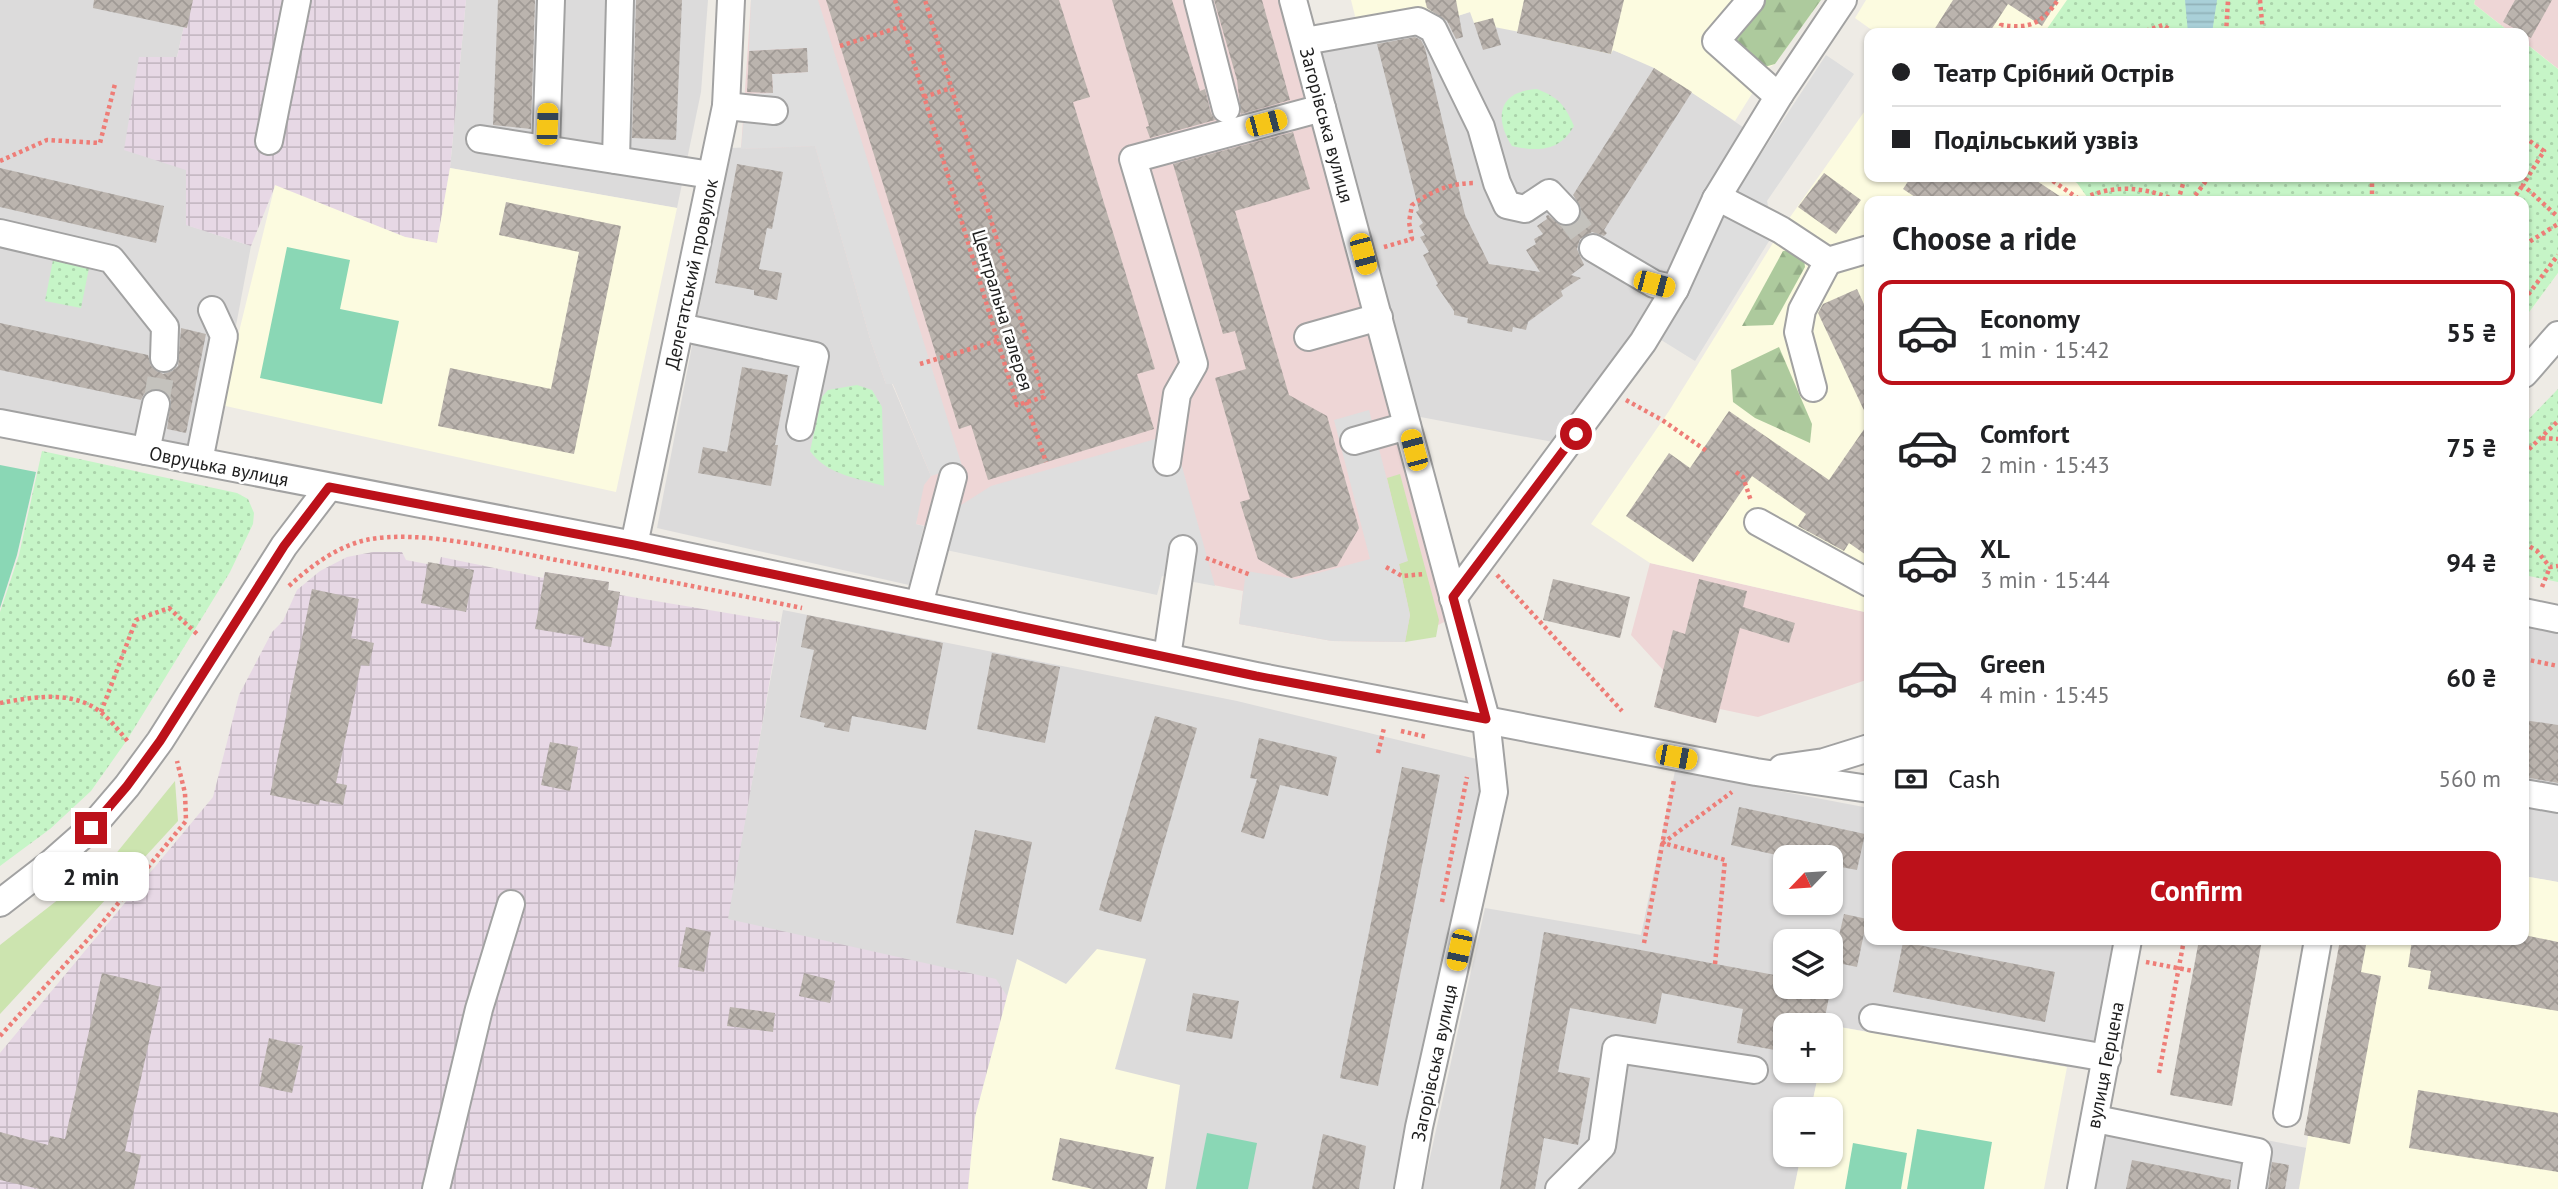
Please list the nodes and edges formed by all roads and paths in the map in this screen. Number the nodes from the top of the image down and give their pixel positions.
1 (297, 0) edge
2 (551, 0) edge
3 (620, 0) edge
4 (731, 0) edge
5 (895, 0) edge
6 (925, 0) edge
7 (1198, 0) edge
8 (1293, 0) edge
9 (1751, 0) edge
10 (1843, 0) edge
11 (2058, 0) edge
12 (2228, 0) edge
13 (2260, 0) edge
14 (903, 26) junction
15 (2001, 28) edge
16 (2227, 28) edge
17 (2263, 28) edge
18 (1305, 41) junction
19 (841, 46) dead end
20 (115, 84) dead end
21 (951, 89) junction
22 (1780, 94) junction
23 (924, 97) junction
24 (726, 106) junction
25 (1322, 108) junction
26 (774, 111) dead end
27 (1229, 120) junction
28 (480, 139) dead end
29 (2529, 140) edge
30 (269, 141) dead end
31 (546, 149) junction
32 (616, 160) junction
33 (0, 161) edge
34 (711, 175) junction
35 (2529, 175) edge
36 (2055, 182) edge
37 (2525, 182) edge
38 (1497, 183) junction
39 (2523, 185) junction
40 (2076, 196) edge
41 (2089, 196) edge
42 (2163, 196) edge
43 (2515, 196) edge
44 (1716, 199) junction
45 (1566, 211) tunnel mouth
46 (2558, 217) edge
47 (2558, 224) edge
48 (0, 233) edge
49 (2529, 242) edge
50 (1593, 248) tunnel mouth
51 (1373, 250) dead end
52 (1864, 250) edge
53 (2558, 254) edge
54 (1828, 261) junction
55 (1675, 289) junction
56 (2529, 293) edge
57 (212, 310) dead end
58 (1379, 317) junction
59 (680, 327) junction
60 (2558, 335) edge
61 (1308, 337) dead end
62 (997, 341) junction
63 (164, 358) tunnel mouth
64 (920, 364) dead end
65 (2529, 368) edge
66 (1813, 388) dead end
67 (1608, 390) junction
68 (1026, 402) junction
69 (156, 404) tunnel mouth
70 (2558, 421) edge
71 (0, 423) edge
72 (1408, 426) junction
73 (800, 428) dead end
74 (2541, 438) junction
75 (2558, 439) edge
76 (1354, 441) dead end
77 (2529, 449) edge
78 (146, 451) junction
79 (1708, 452) dead end
80 (199, 461) junction
81 (1046, 462) dead end
82 (1167, 462) dead end
83 (1736, 472) dead end
84 (953, 477) dead end
85 (329, 487) junction
86 (1758, 522) joint
87 (634, 545) junction
88 (2529, 546) edge
89 (1183, 549) joint
90 (2558, 566) edge
91 (1386, 567) dead end
92 (2550, 567) junction
93 (1432, 573) dead end
94 (1251, 575) dead end
95 (1497, 575) dead end
96 (1864, 580) edge
97 (2542, 587) dead end
98 (288, 588) dead end
99 (1453, 597) junction
100 (919, 605) junction
101 (809, 610) dead end
102 (2529, 613) edge
103 (2558, 619) edge
104 (197, 634) dead end
105 (1167, 657) junction
106 (2529, 660) edge
107 (2558, 666) edge
108 (0, 703) edge
109 (1622, 711) dead end
110 (101, 712) junction
111 (1486, 719) junction
112 (1427, 737) dead end
113 (130, 744) dead end
114 (183, 750) dead end
115 (1864, 750) edge
116 (1378, 753) dead end
117 (1756, 772) junction
118 (1674, 780) dead end
119 (1864, 788) edge
120 (1732, 791) dead end
121 (2529, 794) edge
122 (2558, 799) edge
123 (1662, 843) junction
124 (0, 903) edge
125 (511, 904) dead end
126 (1643, 943) dead end
127 (2183, 945) edge
128 (2317, 945) edge
129 (2136, 950) edge
130 (1715, 964) dead end
131 (2178, 968) junction
132 (2193, 971) dead end
133 (1873, 1018) dead end
134 (0, 1036) edge
135 (2106, 1058) junction
136 (1754, 1070) dead end
137 (2159, 1073) dead end
138 (2287, 1113) dead end
139 (2096, 1119) junction
140 (436, 1189) edge
141 (1408, 1189) edge
142 (1559, 1189) edge
143 (2081, 1189) edge
144 (2252, 1189) edge

1 - 30 street
2 - 31 street
3 - 32 street
4 - 24 street, Делегатський провулок
5 - 14 path, Центральна галерея
6 - 21 path, Центральна галерея
7 - 27 street
8 - 18 street, Загорівська вулиця
9 - 22 street
10 - 22 street
11 - 15 path
12 - 16 path
13 - 17 path
14 - 19 path
14 - 23 path, Центральна галерея
18 - 25 street, Загорівська вулиця
18 - 38 street
20 - 33 path
21 - 23 path
21 - 68 path, Центральна галерея
22 - 44 street
23 - 62 path, Центральна галерея
24 - 26 street
24 - 34 street, Делегатський провулок
25 - 27 street
25 - 58 street, Загорівська вулиця
27 - 82 street
28 - 31 street
29 - 35 path
31 - 32 street
32 - 34 street
34 - 59 street, Делегатський провулок
36 - 40 path
37 - 39 path
38 - 45 street
38 - 51 path
39 - 43 path
39 - 46 path
41 - 42 path
44 - 54 street
44 - 55 street
47 - 49 path
48 - 63 street
50 - 55 street
52 - 54 street
53 - 56 path
54 - 66 street
55 - 67 street
57 - 80 street
58 - 61 street
58 - 72 street, Загорівська вулиця
59 - 73 street
59 - 87 street, Делегатський провулок
60 - 65 street
62 - 64 path
62 - 68 path, Центральна галерея
67 - 79 path
67 - 99 street
68 - 81 path
69 - 78 street
70 - 74 path
71 - 78 street, Овруцька вулиця
72 - 76 street
72 - 99 street, Загорівська вулиця
74 - 75 path
74 - 77 path
78 - 80 street, Овруцька вулиця
80 - 85 street, Овруцька вулиця
83 - 86 path
84 - 100 street
85 - 87 street, Овруцька вулиця
85 - 124 street
86 - 96 street
87 - 100 street, Овруцька вулиця
88 - 92 path
89 - 94 path
89 - 105 street
90 - 92 path
91 - 93 path
92 - 97 path
95 - 109 path
98 - 101 path
99 - 111 street, Загорівська вулиця
100 - 105 street, Овруцька вулиця
102 - 103 street
104 - 110 path
105 - 111 street, Овруцька вулиця
106 - 107 path
108 - 110 path
110 - 113 path
111 - 117 street, Овруцька вулиця
111 - 141 street, Загорівська вулиця
112 - 116 path
114 - 134 path
115 - 117 street, Овруцька вулиця
117 - 119 street, Овруцька вулиця
118 - 123 path
120 - 123 path
121 - 122 street
123 - 126 path
123 - 130 path
125 - 140 street
127 - 131 path
128 - 138 street
129 - 131 path
129 - 135 street, вулиця Герцена
131 - 132 path
131 - 137 path
133 - 135 street
135 - 139 street, вулиця Герцена
136 - 142 street
139 - 143 street, вулиця Герцена
139 - 144 street

